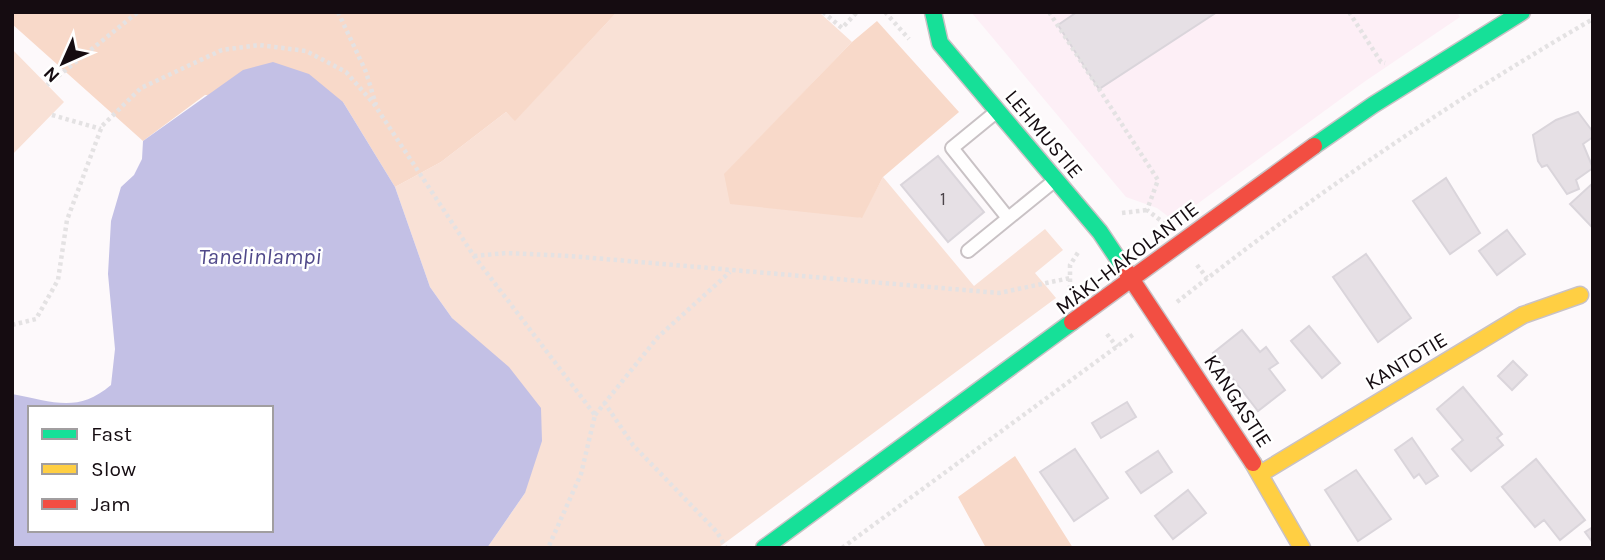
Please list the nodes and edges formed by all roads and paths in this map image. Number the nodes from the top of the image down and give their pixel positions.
1 (138, 12) edge
2 (338, 12) edge
3 (823, 12) edge
4 (857, 12) edge
5 (933, 12) edge
6 (1049, 12) edge
7 (1522, 12) edge
8 (1593, 19) edge
9 (47, 85) dead end
10 (378, 110) junction
11 (997, 112) junction
12 (52, 115) dead end
13 (101, 128) junction
14 (1054, 181) junction
15 (1008, 218) junction
16 (1181, 244) junction
17 (968, 251) dead end
18 (474, 256) junction
19 (731, 272) junction
20 (1070, 278) dead end
21 (1207, 278) junction
22 (1133, 279) junction
23 (1580, 295) dead end
24 (1158, 317) junction
25 (12, 325) edge
26 (604, 402) junction
27 (595, 415) junction
28 (1260, 474) junction
29 (548, 548) edge
30 (726, 548) edge
31 (764, 548) edge
32 (842, 548) edge
33 (1302, 548) edge

1 - 9 path
2 - 10 path
3 - 4 path
5 - 11 street, LEHMUSTIE
6 - 16 path
7 - 16 street, MÄKI-HAKOLANTIE
8 - 21 path
10 - 13 path
10 - 18 path
11 - 14 street, LEHMUSTIE
11 - 15 lane
12 - 13 path
13 - 25 path
14 - 15 lane
14 - 22 street, LEHMUSTIE
15 - 17 lane
16 - 21 path
16 - 22 street, MÄKI-HAKOLANTIE
18 - 19 path
18 - 27 path
19 - 20 path
19 - 26 path
21 - 24 path
22 - 24 street, KANGASTIE
22 - 31 street, MÄKI-HAKOLANTIE
23 - 28 street, KANTOTIE
24 - 28 street, KANGASTIE
24 - 32 path
26 - 27 path
26 - 30 path
27 - 29 path
28 - 33 street, KANGASTIE

